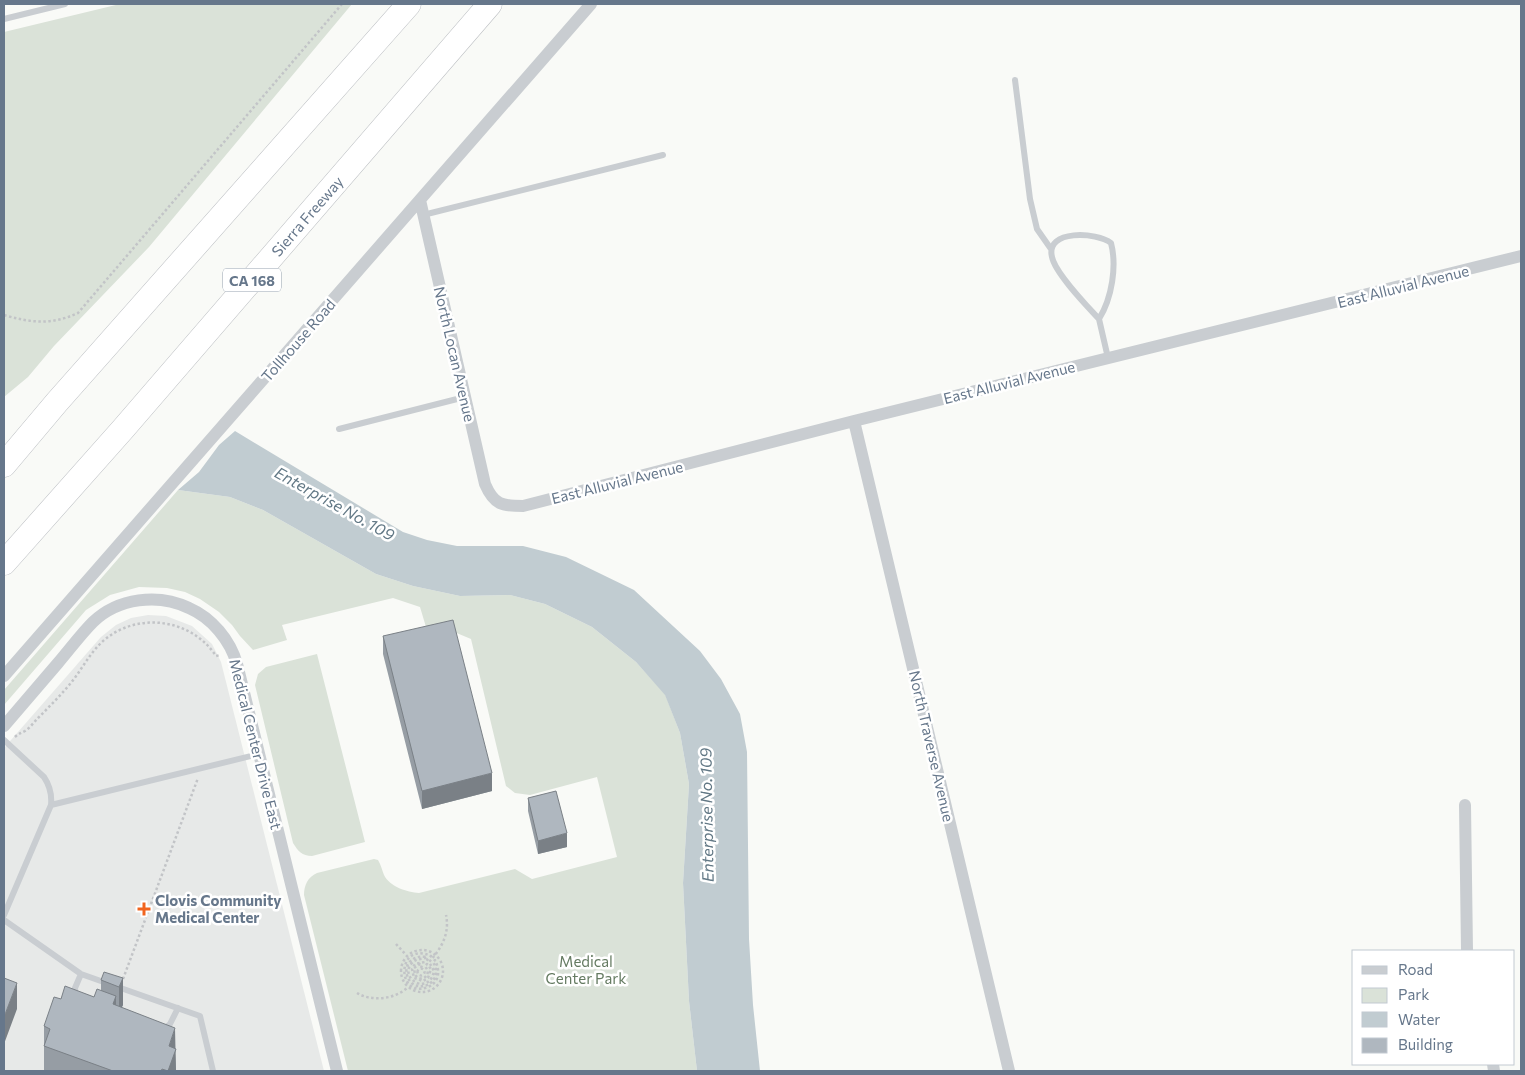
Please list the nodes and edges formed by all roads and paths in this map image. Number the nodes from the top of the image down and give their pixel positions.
1 (65, 4) edge
2 (342, 4) edge
3 (408, 4) edge
4 (490, 4) edge
5 (591, 4) edge
6 (4, 19) edge
7 (1015, 80) dead end
8 (663, 155) dead end
9 (420, 200) junction
10 (423, 215) junction
11 (1051, 249) junction
12 (1521, 256) edge
13 (4, 315) edge
14 (1099, 319) junction
15 (1108, 358) junction
16 (465, 397) junction
17 (57, 402) junction
18 (854, 421) junction
19 (339, 429) dead end
20 (4, 447) edge
21 (4, 465) edge
22 (498, 503) joint
23 (6, 561) edge
24 (220, 655) dead end
25 (4, 676) edge
26 (4, 726) edge
27 (6, 742) edge
28 (259, 754) junction
29 (202, 768) junction
30 (51, 805) junction
31 (1465, 805) dead end
32 (4, 915) edge
33 (446, 915) dead end
34 (4, 920) edge
35 (396, 944) dead end
36 (1468, 950) edge
37 (436, 955) junction
38 (407, 956) junction
39 (421, 968) dead end
40 (81, 974) junction
41 (120, 988) junction
42 (407, 988) junction
43 (357, 993) dead end
44 (81, 1004) edge
45 (178, 1008) junction
46 (156, 1031) edge
47 (214, 1071) edge
48 (338, 1071) edge
49 (1009, 1071) edge

1 - 6 lane
2 - 13 path
3 - 17 highway
4 - 23 highway, Sierra Freeway / CA 168
5 - 9 street, Tollhouse Road
7 - 11 lane
8 - 10 lane
9 - 10 street, North Locan Avenue
9 - 25 street, Tollhouse Road
10 - 16 street, North Locan Avenue
11 - 14 lane
11 - 14 lane
12 - 15 street, East Alluvial Avenue
14 - 15 lane
15 - 18 street, East Alluvial Avenue
16 - 19 lane
16 - 22 street, North Locan Avenue
17 - 20 highway
17 - 21 highway
18 - 22 street, East Alluvial Avenue
18 - 49 street, North Traverse Avenue
24 - 27 path
26 - 28 street, Medical Center Drive East
27 - 30 lane
28 - 29 lane
28 - 48 street, Medical Center Drive East
29 - 30 lane
29 - 41 path
30 - 32 lane
31 - 36 street
33 - 37 path
34 - 40 lane
35 - 38 path
37 - 38 path
37 - 39 path
37 - 42 path
38 - 42 path
40 - 41 lane
40 - 44 lane
41 - 45 lane
42 - 43 path
45 - 46 lane
45 - 47 lane

